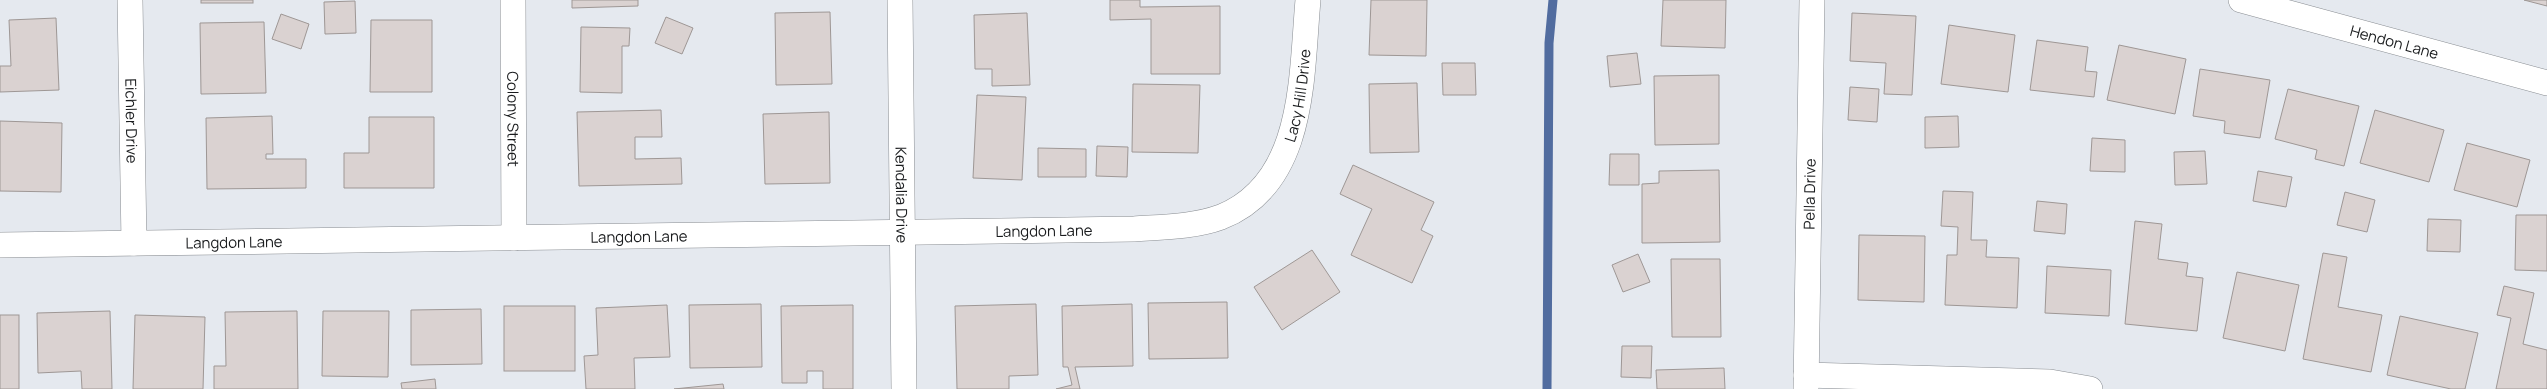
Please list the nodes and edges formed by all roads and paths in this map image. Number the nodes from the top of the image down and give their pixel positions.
1 (130, 0) edge
2 (513, 0) edge
3 (900, 0) edge
4 (1308, 0) edge
5 (1812, 0) edge
6 (2241, 0) edge
7 (2547, 83) edge
8 (1267, 185) joint
9 (902, 232) junction
10 (514, 238) junction
11 (134, 244) junction
12 (0, 246) edge
13 (1806, 382) edge
14 (904, 389) edge
15 (2090, 389) edge

1 - 11 street, Eichler Drive
2 - 10 street, Colony Street
3 - 9 street, Kendalia Drive
4 - 8 street, Lacy Hill Drive
5 - 13 street, Pella Drive
6 - 7 street, Hendon Lane
8 - 9 street, Langdon Lane
9 - 10 street, Langdon Lane
9 - 14 street, Kendalia Drive
10 - 11 street, Langdon Lane
11 - 12 street, Langdon Lane
13 - 15 street

